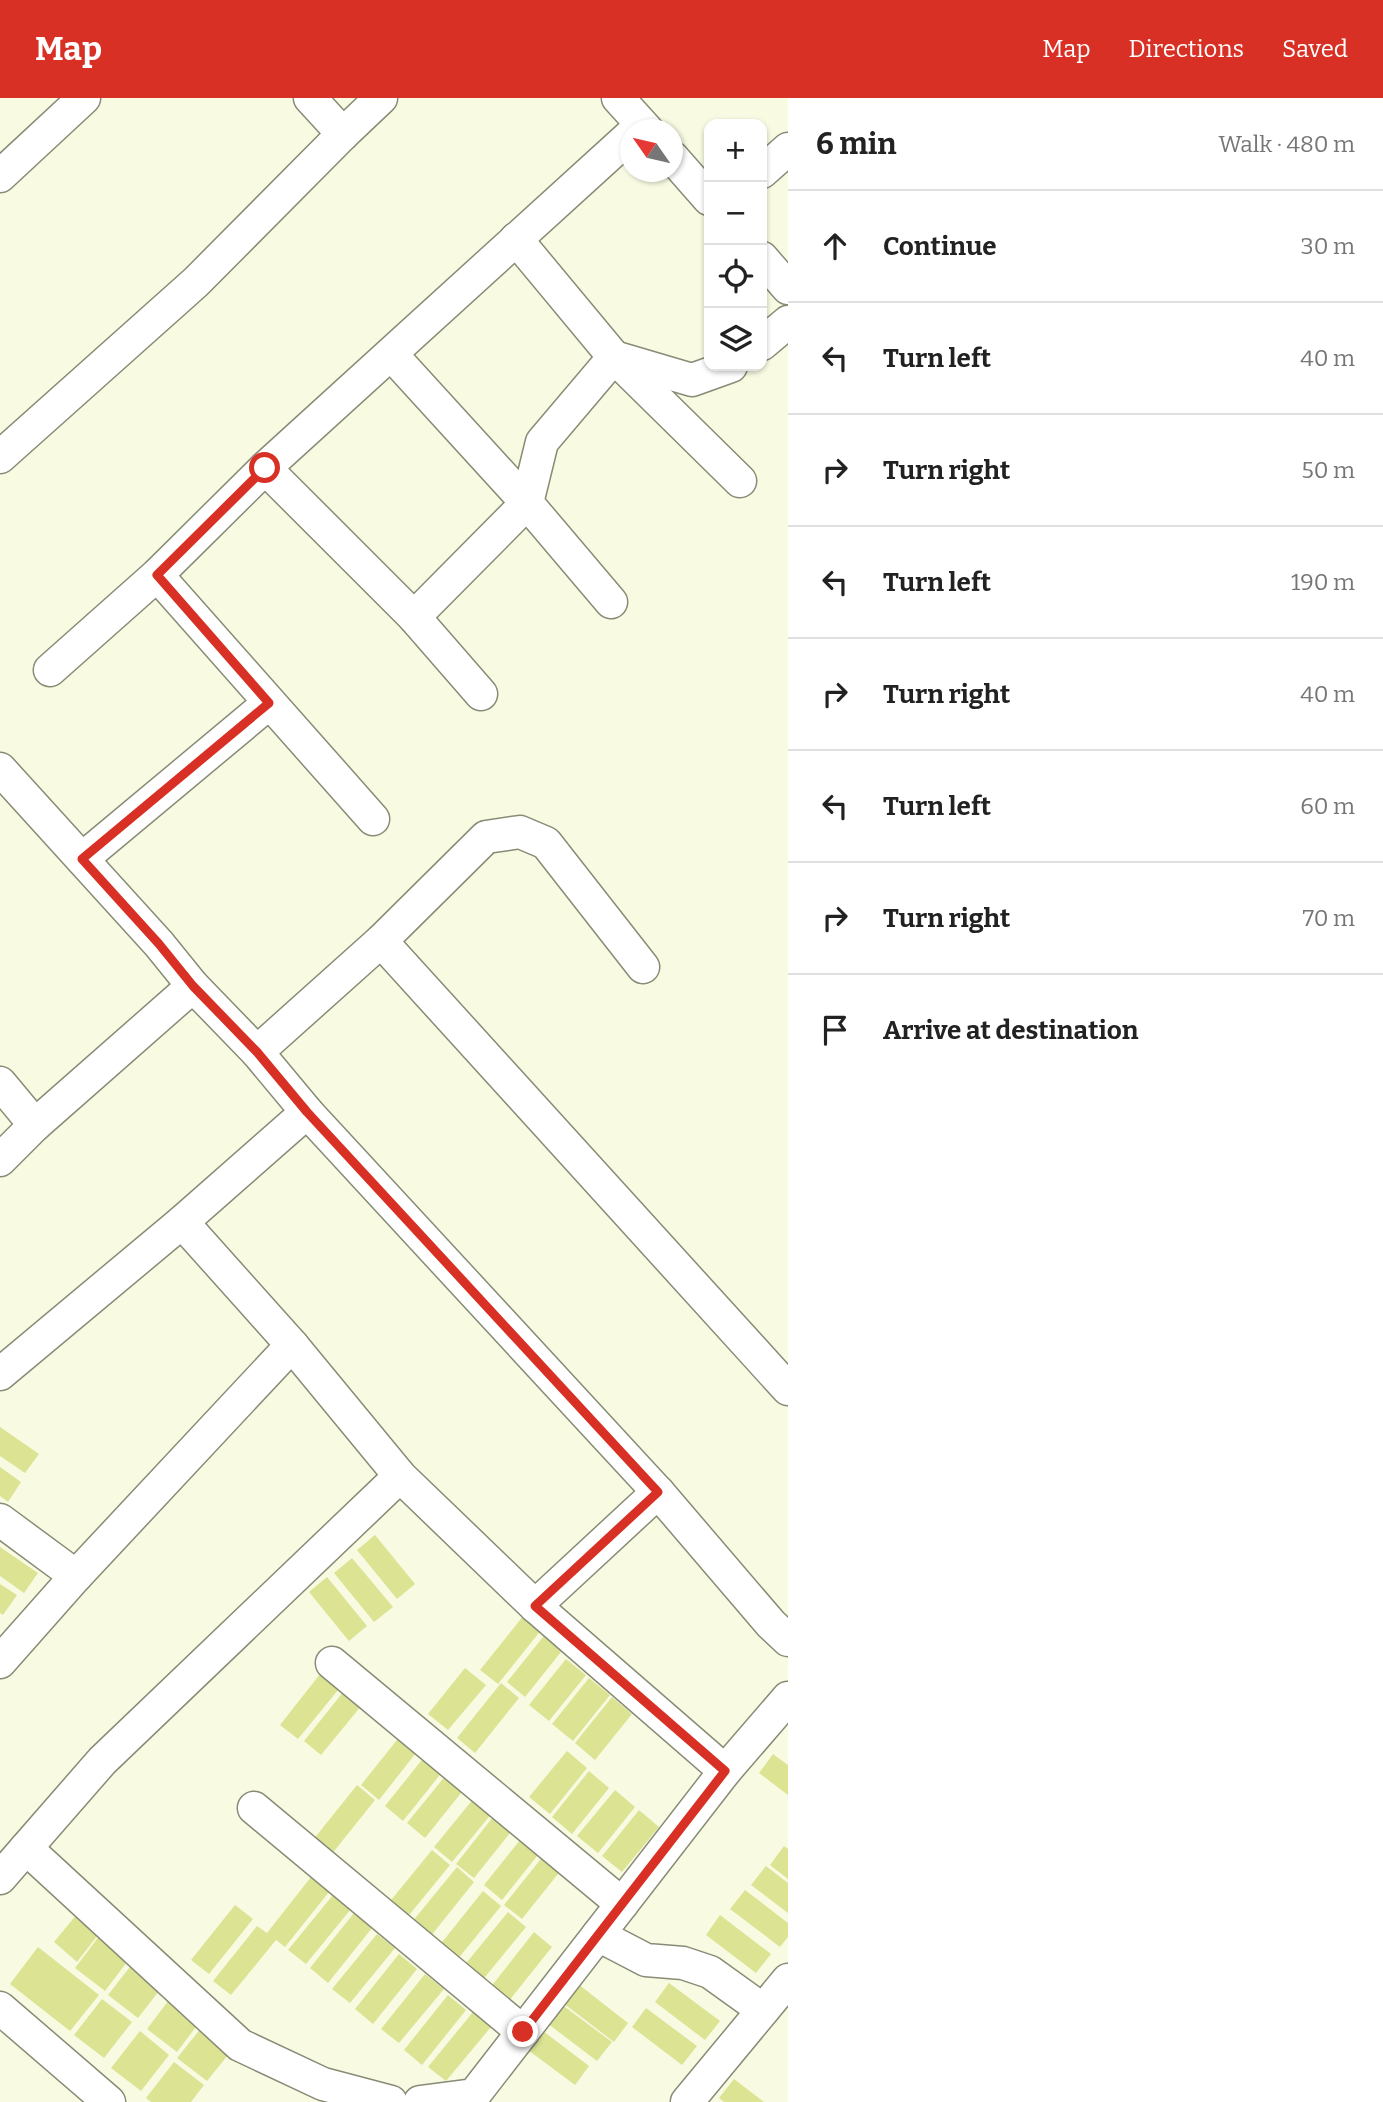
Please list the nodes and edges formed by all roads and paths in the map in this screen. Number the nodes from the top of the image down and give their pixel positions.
1 (85, 98) edge
2 (310, 98) edge
3 (381, 98) edge
4 (618, 98) edge
5 (632, 119) edge
6 (342, 134) junction
7 (620, 146) edge
8 (788, 149) edge
9 (767, 168) edge
10 (683, 169) edge
11 (0, 176) edge
12 (704, 193) edge
13 (516, 239) junction
14 (767, 264) edge
15 (788, 288) edge
16 (788, 322) edge
17 (767, 340) edge
18 (391, 354) junction
19 (614, 357) junction
20 (717, 371) edge
21 (0, 457) edge
22 (265, 468) junction
23 (740, 481) dead end
24 (527, 503) junction
25 (157, 575) junction
26 (611, 602) dead end
27 (414, 617) junction
28 (50, 670) dead end
29 (481, 694) dead end
30 (269, 703) junction
31 (0, 769) edge
32 (373, 819) dead end
33 (82, 859) junction
34 (381, 942) junction
35 (643, 967) dead end
36 (193, 986) junction
37 (257, 1052) junction
38 (0, 1083) edge
39 (307, 1112) junction
40 (36, 1125) junction
41 (0, 1160) edge
42 (182, 1222) junction
43 (292, 1345) junction
44 (0, 1374) edge
45 (788, 1390) edge
46 (400, 1476) junction
47 (658, 1492) junction
48 (0, 1520) edge
49 (76, 1576) junction
50 (535, 1606) junction
51 (782, 1621) edge
52 (0, 1662) edge
53 (332, 1663) dead end
54 (788, 1698) edge
55 (725, 1771) junction
56 (254, 1808) dead end
57 (26, 1848) junction
58 (0, 1878) edge
59 (622, 1904) junction
60 (598, 1935) junction
61 (788, 1980) edge
62 (0, 2008) edge
63 (763, 2010) junction
64 (523, 2032) junction
65 (109, 2102) edge
66 (391, 2102) edge
67 (420, 2102) edge
68 (687, 2102) edge

1 - 11 street
2 - 6 street
3 - 6 street
4 - 5 street
6 - 21 street
7 - 13 street
8 - 9 street
10 - 12 street
13 - 18 street
13 - 19 street
14 - 15 street
16 - 17 street
18 - 22 street
18 - 24 street
19 - 20 street
19 - 23 street
19 - 24 street
22 - 25 street
22 - 27 street
24 - 26 street
24 - 27 street
25 - 28 street
25 - 30 street
27 - 29 street
30 - 32 street
30 - 33 street
31 - 33 street
33 - 36 street
34 - 35 street
34 - 37 street
34 - 45 street
36 - 37 street
36 - 40 street
37 - 39 street
38 - 40 street
39 - 42 street
39 - 47 street
40 - 41 street
42 - 43 street
42 - 44 street
43 - 46 street
43 - 49 street
46 - 50 street
46 - 57 street
47 - 50 street
47 - 51 street
48 - 49 street
49 - 52 street
50 - 55 street
53 - 59 street
54 - 55 street
55 - 59 street
56 - 64 street
57 - 58 street
57 - 66 street
59 - 60 street
60 - 63 street
60 - 64 street
61 - 63 street
62 - 65 street
63 - 68 street
64 - 67 street

